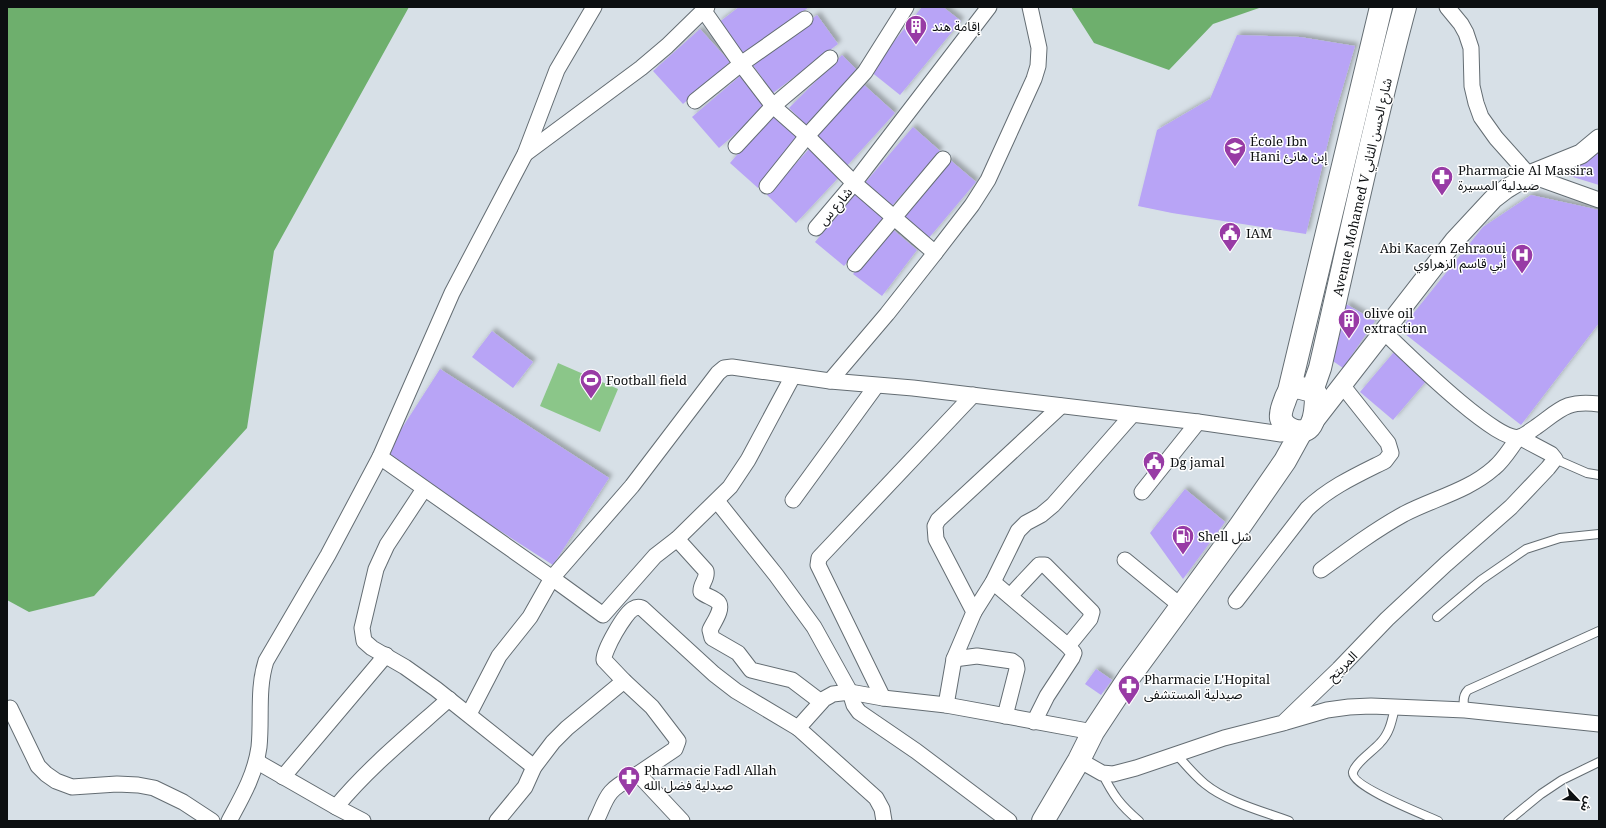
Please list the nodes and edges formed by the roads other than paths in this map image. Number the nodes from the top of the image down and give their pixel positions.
1 (594, 7) edge
2 (906, 7) edge
3 (989, 7) edge
4 (1030, 7) edge
5 (1381, 7) edge
6 (1405, 7) edge
7 (1447, 7) edge
8 (706, 9) edge
9 (805, 19) dead end
10 (830, 58) dead end
11 (741, 64) junction
12 (696, 101) dead end
13 (774, 106) junction
14 (807, 136) junction
15 (1599, 139) edge
16 (736, 146) dead end
17 (525, 154) junction
18 (943, 159) dead end
19 (1529, 175) junction
20 (854, 183) junction
21 (767, 186) dead end
22 (1599, 200) edge
23 (893, 217) junction
24 (816, 228) dead end
25 (935, 253) junction
26 (855, 264) dead end
27 (1384, 332) junction
28 (793, 376) junction
29 (830, 381) junction
30 (1342, 385) junction
31 (876, 386) junction
32 (1289, 391) junction
33 (1314, 393) junction
34 (973, 395) junction
35 (1599, 404) edge
36 (1061, 406) junction
37 (1132, 414) junction
38 (1198, 422) junction
39 (1294, 429) junction
40 (1519, 438) junction
41 (380, 458) junction
42 (1555, 459) junction
43 (1597, 476) edge
44 (424, 489) junction
45 (1142, 492) dead end
46 (717, 500) junction
47 (793, 500) dead end
48 (1599, 534) edge
49 (677, 539) junction
50 (1125, 560) dead end
51 (1321, 570) dead end
52 (552, 578) junction
53 (993, 582) junction
54 (1010, 596) junction
55 (1236, 600) dead end
56 (1181, 606) junction
57 (974, 612) junction
58 (1437, 616) dead end
59 (1599, 632) edge
60 (1068, 646) junction
61 (386, 655) junction
62 (954, 659) junction
63 (624, 681) junction
64 (850, 692) junction
65 (884, 698) junction
66 (448, 699) junction
67 (821, 702) junction
68 (946, 705) junction
69 (1395, 707) junction
70 (7, 709) edge
71 (1465, 710) junction
72 (469, 714) junction
73 (1005, 716) junction
74 (1034, 722) junction
75 (1283, 723) junction
76 (1599, 724) edge
77 (798, 728) junction
78 (1093, 732) junction
79 (1177, 755) junction
80 (257, 760) junction
81 (1079, 760) junction
82 (1599, 762) edge
83 (534, 767) junction
84 (1102, 773) junction
85 (638, 774) junction
86 (283, 777) junction
87 (336, 807) junction
88 (212, 821) edge
89 (229, 821) edge
90 (363, 821) edge
91 (497, 821) edge
92 (596, 821) edge
93 (682, 821) edge
94 (884, 821) edge
95 (1009, 821) edge
96 (1043, 821) edge
97 (1139, 821) edge
98 (1289, 821) edge
99 (1438, 821) edge
100 (1508, 821) edge

1 - 17 street
2 - 14 street
3 - 20 street, شارع س
4 - 25 street
5 - 32 main road, Avenue Mohamed V شارع الحسن الثاني
6 - 33 main road, Avenue Mohamed V شارع الحسن الثاني
7 - 19 street
8 - 11 street
8 - 17 street
9 - 11 street
10 - 13 street
11 - 12 street
11 - 13 street
13 - 14 street
13 - 16 street
14 - 20 street
14 - 21 street
15 - 19 street
17 - 41 street
18 - 23 street
19 - 22 street
19 - 27 street
20 - 23 street
20 - 24 street, شارع س
23 - 25 street
23 - 26 street
25 - 29 street
27 - 30 street
27 - 40 street
28 - 29 street
28 - 46 street
28 - 52 street
29 - 31 street
30 - 33 street
30 - 39 street
30 - 55 street
31 - 34 street
31 - 47 street
32 - 33 main road
32 - 39 main road, Avenue Mohamed V شارع الحسن الثاني
33 - 39 main road, Avenue Mohamed V شارع الحسن الثاني
34 - 36 street
34 - 65 street
35 - 40 street
36 - 37 street
36 - 57 street
37 - 38 street
37 - 53 street
38 - 39 street
38 - 45 street
39 - 56 main road
40 - 42 street
40 - 51 street
41 - 44 street
41 - 80 street
42 - 43 lane
42 - 75 street, المريتح
44 - 52 street
44 - 61 street
46 - 49 street
46 - 64 street
48 - 58 lane
49 - 52 street
49 - 67 street
50 - 56 street
52 - 72 street
53 - 54 street
53 - 57 street
54 - 60 street
54 - 60 street
56 - 78 main road
57 - 62 street
59 - 71 lane
60 - 74 street
61 - 66 street
61 - 86 street
62 - 68 street
62 - 73 street
63 - 77 street
63 - 83 street
63 - 85 street
64 - 65 street
64 - 67 street
64 - 95 street
65 - 68 street
66 - 72 street
66 - 87 street
67 - 77 street
68 - 73 street
69 - 71 street
69 - 75 street
69 - 99 lane
70 - 88 street
71 - 76 street
72 - 83 street
73 - 74 street
74 - 78 street
75 - 79 street, المريتح
77 - 94 street
78 - 81 main road
79 - 84 street, المريتح
79 - 98 lane
80 - 86 street
80 - 89 street
81 - 84 street
81 - 96 main road
82 - 100 lane
83 - 91 street
84 - 97 lane
85 - 92 street
85 - 93 street
86 - 87 street
87 - 90 street

